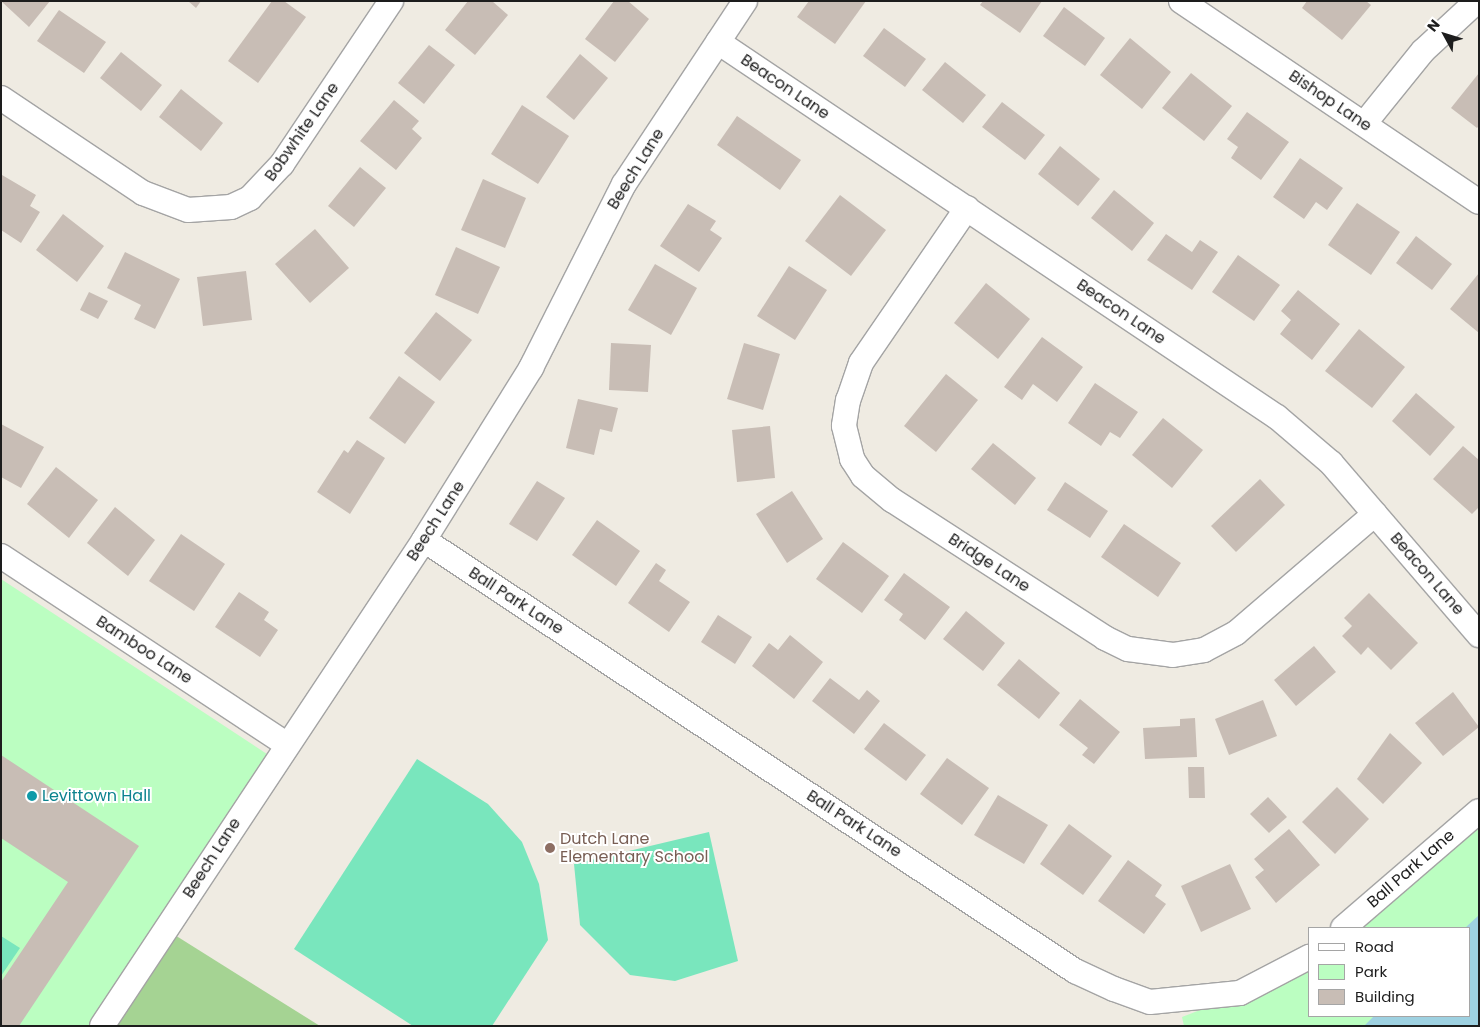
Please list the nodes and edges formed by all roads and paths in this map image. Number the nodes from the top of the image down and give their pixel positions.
1 (745, 1) edge
2 (1181, 1) edge
3 (1477, 1) edge
4 (389, 2) edge
5 (718, 42) junction
6 (1, 98) edge
7 (1364, 124) junction
8 (1479, 202) edge
9 (966, 208) junction
10 (1375, 514) junction
11 (424, 540) junction
12 (1, 556) edge
13 (1479, 635) edge
14 (286, 744) junction
15 (1479, 811) edge
16 (1343, 927) edge
17 (1308, 959) edge
18 (102, 1026) edge

1 - 5 street, Beech Lane
2 - 7 street, Bishop Lane
3 - 7 street
4 - 6 street, Bobwhite Lane
5 - 9 street, Beacon Lane
5 - 11 street, Beech Lane
7 - 8 street, Bishop Lane
9 - 10 street, Beacon Lane
9 - 10 street, Bridge Lane
10 - 13 street, Beacon Lane
11 - 14 street, Beech Lane
11 - 17 street, Ball Park Lane
12 - 14 street, Bamboo Lane
14 - 18 street, Beech Lane
15 - 16 street, Ball Park Lane

